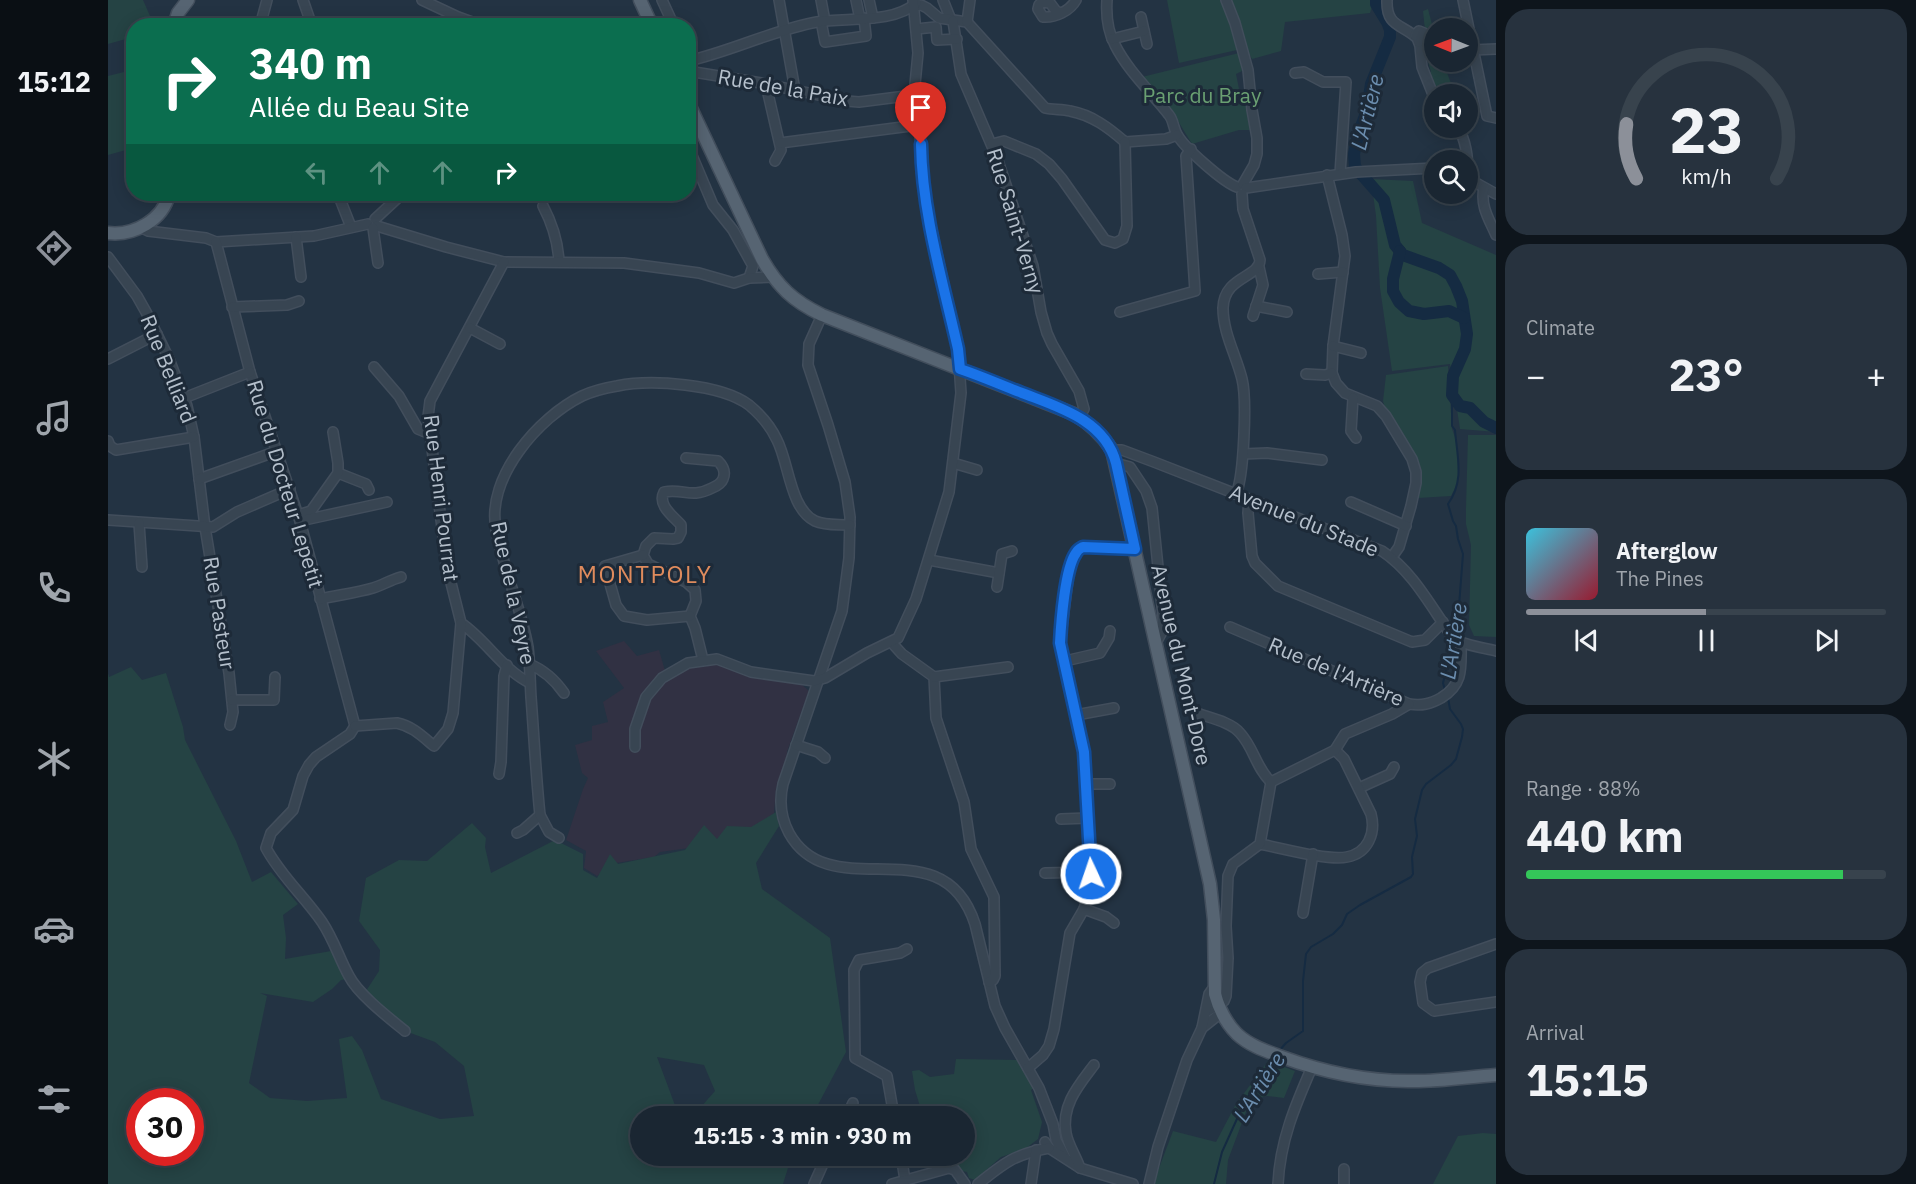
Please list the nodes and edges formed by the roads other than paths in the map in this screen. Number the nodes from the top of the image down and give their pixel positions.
1 (188, 0) edge
2 (267, 0) edge
3 (303, 0) edge
4 (422, 0) edge
5 (640, 0) edge
6 (662, 0) edge
7 (779, 0) edge
8 (821, 0) edge
9 (856, 0) edge
10 (868, 0) edge
11 (943, 0) edge
12 (970, 0) edge
13 (1076, 0) edge
14 (1107, 0) edge
15 (1226, 0) edge
16 (1387, 0) edge
17 (1463, 0) edge
18 (919, 3) edge
19 (1061, 13) dead end
20 (1141, 16) dead end
21 (176, 18) edge
22 (262, 18) edge
23 (309, 18) edge
24 (458, 18) edge
25 (648, 18) edge
26 (670, 18) edge
27 (866, 18) junction
28 (1467, 18) edge
29 (823, 21) junction
30 (952, 21) junction
31 (937, 22) junction
32 (967, 22) junction
33 (916, 29) junction
34 (784, 31) junction
35 (1144, 31) junction
36 (957, 39) junction
37 (1112, 39) junction
38 (1147, 44) dead end
39 (1496, 49) edge
40 (1478, 50) edge
41 (696, 58) edge
42 (1478, 68) edge
43 (696, 73) edge
44 (1295, 73) dead end
45 (1429, 84) edge
46 (766, 85) junction
47 (795, 90) junction
48 (914, 95) junction
49 (1492, 117) edge
50 (696, 120) edge
51 (918, 125) junction
52 (1177, 135) junction
53 (1125, 142) junction
54 (780, 143) junction
55 (992, 144) junction
56 (1191, 149) junction
57 (775, 161) dead end
58 (696, 165) edge
59 (1424, 169) edge
60 (1341, 174) junction
61 (1327, 175) junction
62 (1478, 184) edge
63 (1242, 188) junction
64 (1484, 188) junction
65 (1496, 194) edge
66 (162, 201) edge
67 (341, 201) edge
68 (395, 201) edge
69 (543, 206) dead end
70 (373, 224) junction
71 (140, 227) junction
72 (351, 227) junction
73 (108, 233) edge
74 (1496, 235) edge
75 (296, 237) junction
76 (216, 242) junction
77 (108, 257) edge
78 (504, 262) junction
79 (560, 262) junction
80 (758, 262) junction
81 (378, 263) dead end
82 (1259, 267) junction
83 (1343, 272) junction
84 (1318, 274) dead end
85 (773, 276) junction
86 (302, 278) dead end
87 (749, 278) junction
88 (299, 301) dead end
89 (232, 307) junction
90 (1120, 312) dead end
91 (1287, 312) dead end
92 (822, 315) junction
93 (470, 328) junction
94 (157, 334) junction
95 (500, 344) dead end
96 (1333, 346) junction
97 (958, 349) junction
98 (1361, 352) dead end
99 (108, 359) edge
100 (942, 362) junction
101 (374, 367) dead end
102 (960, 369) junction
103 (250, 372) junction
104 (1332, 373) junction
105 (1306, 374) dead end
106 (184, 398) junction
107 (1353, 398) junction
108 (1080, 417) junction
109 (333, 432) dead end
110 (430, 434) junction
111 (194, 437) junction
112 (1356, 438) dead end
113 (108, 441) edge
114 (1112, 450) junction
115 (277, 451) junction
116 (1243, 454) junction
117 (686, 458) dead end
118 (1322, 460) dead end
119 (953, 463) junction
120 (1116, 463) junction
121 (977, 470) dead end
122 (338, 473) junction
123 (200, 479) junction
124 (290, 489) junction
125 (369, 490) dead end
126 (1236, 494) junction
127 (1249, 499) junction
128 (387, 502) dead end
129 (1351, 502) dead end
130 (299, 518) junction
131 (108, 520) edge
132 (139, 523) junction
133 (850, 525) junction
134 (1406, 526) junction
135 (205, 527) junction
136 (1135, 549) junction
137 (1012, 551) dead end
138 (643, 555) junction
139 (1392, 557) junction
140 (929, 560) junction
141 (142, 567) dead end
142 (999, 573) junction
143 (401, 578) dead end
144 (997, 587) dead end
145 (320, 599) junction
146 (690, 616) junction
147 (461, 624) junction
148 (1445, 626) junction
149 (1230, 627) dead end
150 (1110, 631) dead end
151 (1457, 640) junction
152 (892, 643) junction
153 (1156, 643) junction
154 (1496, 651) edge
155 (703, 660) junction
156 (1065, 662) junction
157 (529, 664) junction
158 (507, 665) junction
159 (1008, 667) dead end
160 (275, 677) dead end
161 (934, 677) junction
162 (818, 680) junction
163 (530, 683) junction
164 (564, 693) dead end
165 (232, 700) junction
166 (1409, 704) junction
167 (1114, 708) dead end
168 (1196, 713) dead end
169 (1076, 715) junction
170 (230, 725) dead end
171 (355, 726) junction
172 (796, 745) junction
173 (635, 747) dead end
174 (1335, 750) junction
175 (825, 758) dead end
176 (1394, 767) dead end
177 (499, 774) dead end
178 (1271, 782) junction
179 (1087, 784) junction
180 (1110, 784) dead end
181 (1359, 788) junction
182 (540, 815) junction
183 (1088, 818) junction
184 (1061, 819) dead end
185 (517, 833) dead end
186 (559, 838) dead end
187 (1260, 844) junction
188 (1313, 854) junction
189 (1045, 873) dead end
190 (1091, 873) junction
191 (1117, 874) dead end
192 (1084, 909) junction
193 (1303, 913) dead end
194 (1114, 923) dead end
195 (1496, 944) edge
196 (908, 950) dead end
197 (989, 982) junction
198 (1214, 987) junction
199 (1496, 1002) edge
200 (1222, 1012) junction
201 (1206, 1021) junction
202 (405, 1031) dead end
203 (1094, 1065) dead end
204 (1312, 1067) junction
205 (1028, 1068) junction
206 (1496, 1075) edge
207 (853, 1103) dead end
208 (851, 1106) edge
209 (892, 1106) edge
210 (1050, 1143) junction
211 (1036, 1150) junction
212 (822, 1166) edge
213 (903, 1166) edge
214 (1080, 1168) junction
215 (1344, 1169) dead end
216 (905, 1180) junction
217 (1149, 1182) edge
218 (814, 1184) edge
219 (892, 1184) edge
220 (965, 1184) edge
221 (978, 1184) edge
222 (1031, 1184) edge
223 (1133, 1184) edge
224 (1278, 1184) edge
225 (1344, 1184) edge

1 - 21 main road
2 - 22 street
3 - 23 street
4 - 24 street
5 - 25 main road
6 - 26 street
7 - 34 street
8 - 29 street
9 - 27 street
10 - 27 street
11 - 30 street, Rue Saint-Verny
12 - 32 street
13 - 19 street
14 - 37 street
15 - 63 street
16 - 45 street
17 - 28 street
18 - 27 street
18 - 31 street
18 - 33 street
20 - 35 street
27 - 29 street
27 - 29 street
29 - 34 street
30 - 31 street
30 - 32 street
30 - 36 street, Rue Saint-Verny
31 - 33 street
31 - 36 street
32 - 53 street
33 - 48 street
34 - 41 street
34 - 47 street
35 - 37 street
35 - 38 street
36 - 55 street, Rue Saint-Verny
37 - 52 street
39 - 40 street
42 - 49 street
43 - 46 street, Rue de la Paix
44 - 60 street
46 - 47 street, Rue de la Paix
46 - 54 street
47 - 48 street, Rue de la Paix
48 - 51 street
50 - 80 main road, Avenue du Mont-Dore
51 - 54 street
51 - 97 street
52 - 53 street
52 - 56 street
53 - 55 street
54 - 57 street
55 - 108 street, Rue Saint-Verny
56 - 63 street
56 - 90 street
58 - 80 street
59 - 60 street
60 - 61 street
61 - 63 street
61 - 83 street
62 - 64 street
63 - 82 street
64 - 65 street
64 - 74 street
66 - 71 main road
67 - 72 street
68 - 70 street
69 - 79 street
70 - 72 street
70 - 78 street
70 - 81 street
71 - 73 main road
71 - 76 street
72 - 75 street
75 - 76 street
75 - 86 street
76 - 89 street, Rue du Docteur Lepetit
77 - 94 street, Rue Belliard
78 - 79 street
78 - 93 street, Rue Henri Pourrat
79 - 87 street
80 - 85 main road, Avenue du Mont-Dore
80 - 87 street
82 - 91 street
82 - 116 street
83 - 84 street
83 - 96 street
85 - 87 street
85 - 92 main road, Avenue du Mont-Dore
88 - 89 street
89 - 103 street, Rue du Docteur Lepetit
92 - 100 main road, Avenue du Mont-Dore
92 - 133 street
93 - 95 street
93 - 110 street, Rue Henri Pourrat
94 - 99 street
94 - 106 street, Rue Belliard
96 - 98 street
96 - 104 street
97 - 100 street
97 - 102 street
100 - 102 main road, Avenue du Mont-Dore
101 - 110 street
102 - 108 main road, Avenue du Mont-Dore
102 - 119 street
103 - 106 street
103 - 115 street, Rue du Docteur Lepetit
104 - 105 street
104 - 107 street
106 - 111 street, Rue Belliard
107 - 112 street
107 - 134 street
108 - 114 main road, Avenue du Mont-Dore
109 - 122 street
110 - 147 street, Rue Henri Pourrat
111 - 113 street
111 - 123 street, Rue Belliard
114 - 120 main road, Avenue du Mont-Dore
114 - 126 street, Avenue du Stade
115 - 123 street
115 - 124 street, Rue du Docteur Lepetit
116 - 118 street
116 - 126 street
117 - 138 street
119 - 121 street
119 - 140 street
120 - 136 main road, Avenue du Mont-Dore
120 - 153 street
122 - 125 street
122 - 130 street
123 - 135 street, Rue Belliard
124 - 130 street, Rue du Docteur Lepetit
124 - 135 street
126 - 127 street, Avenue du Stade
127 - 139 street, Avenue du Stade
127 - 148 street
128 - 130 street
129 - 134 street
130 - 145 street, Rue du Docteur Lepetit
131 - 132 street
132 - 135 street
132 - 141 street
133 - 157 street, Rue de la Veyre
133 - 162 street
134 - 139 street
135 - 165 street, Rue Pasteur
136 - 153 main road, Avenue du Mont-Dore
136 - 156 street
137 - 142 street
138 - 146 street
138 - 146 street
139 - 148 street, Avenue du Stade
140 - 142 street
140 - 152 street
142 - 144 street
143 - 145 street
145 - 171 street, Rue du Docteur Lepetit
146 - 155 street
147 - 158 street
147 - 171 street, Rue Henri Pourrat
148 - 151 street, Avenue du Stade
149 - 166 street, Rue de l'Artière
150 - 156 street
151 - 154 street
151 - 166 street, Rue de l'Artière
152 - 161 street
152 - 162 street
153 - 198 main road, Avenue du Mont-Dore
155 - 162 street
155 - 173 street
156 - 169 street
157 - 163 street, Rue de la Veyre
157 - 164 street
158 - 163 street
158 - 177 street
159 - 161 street
160 - 165 street, Rue Pasteur
161 - 197 street
162 - 172 street
163 - 182 street, Rue de la Veyre
165 - 170 street, Rue Pasteur
166 - 174 street
167 - 169 street
168 - 178 street
169 - 179 street
171 - 202 street
172 - 175 street
172 - 197 street
174 - 178 street
174 - 181 street
176 - 181 street
178 - 187 street
179 - 180 street
179 - 183 street
181 - 188 street
182 - 185 street
182 - 186 street
183 - 184 street
183 - 190 street
187 - 188 street
187 - 200 street
188 - 193 street
189 - 190 street
190 - 191 street
190 - 192 street
192 - 194 street
192 - 205 street
195 - 199 street
196 - 209 street
197 - 205 street
198 - 200 main road, Avenue du Mont-Dore
198 - 201 street
200 - 201 street
200 - 201 street
200 - 204 main road
201 - 217 street
203 - 214 street
204 - 206 main road
204 - 224 street
205 - 210 street
207 - 208 street
210 - 211 street
210 - 214 street
211 - 221 street
211 - 222 street
212 - 218 street
213 - 216 street
214 - 223 street
215 - 225 street
216 - 219 street
216 - 220 street
217 - 223 street

